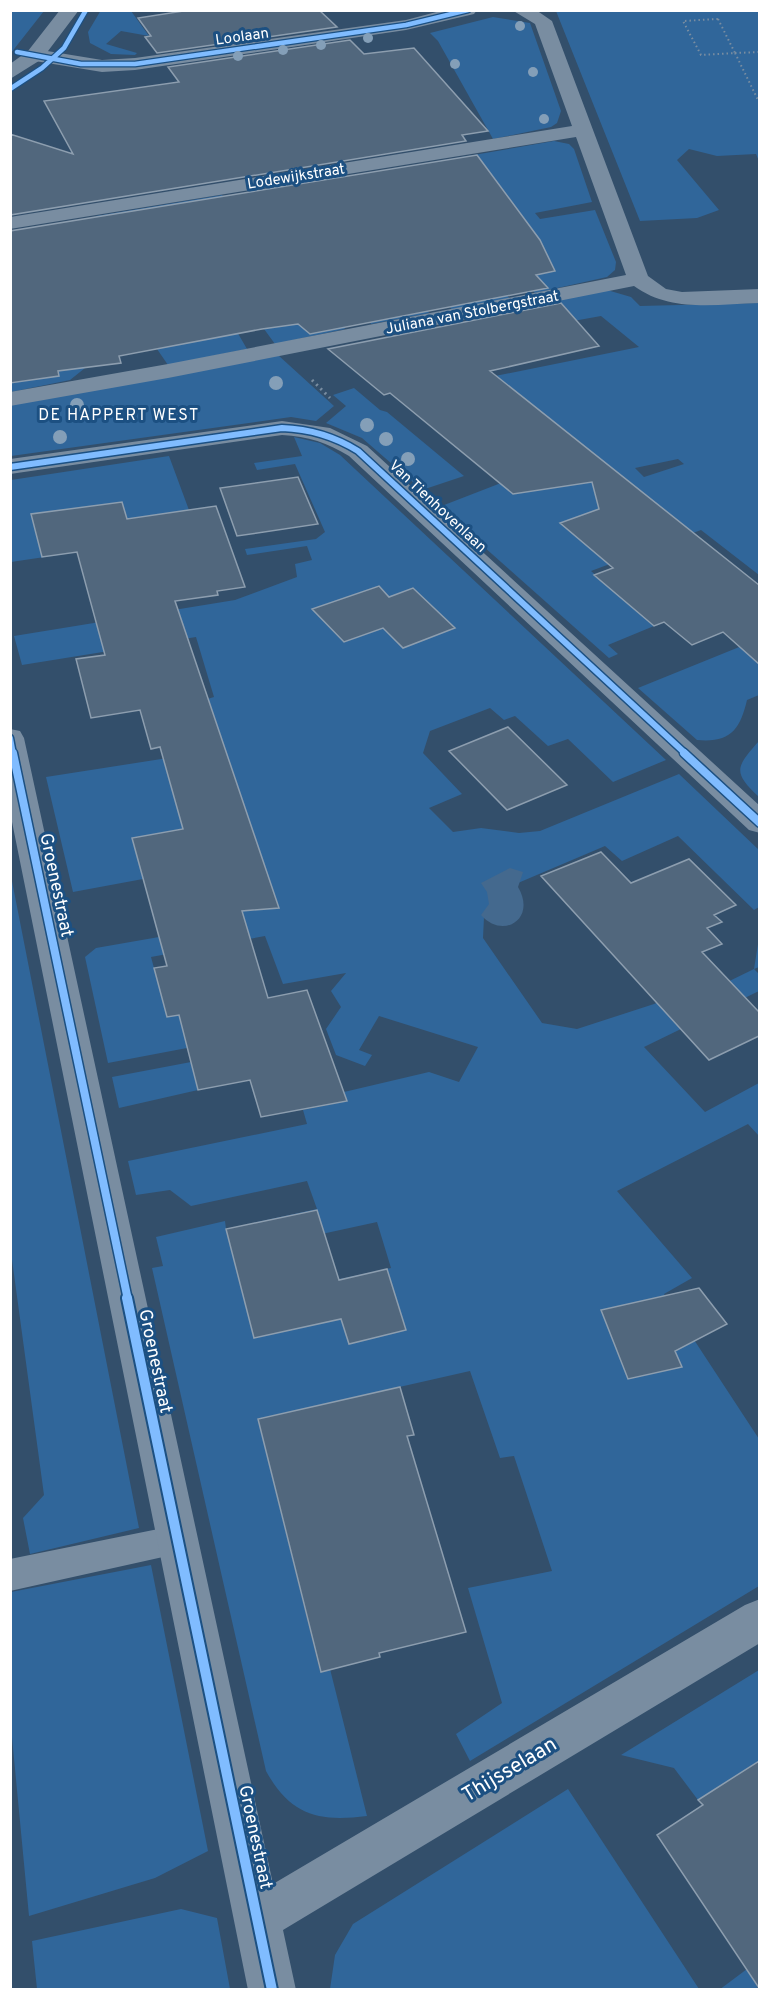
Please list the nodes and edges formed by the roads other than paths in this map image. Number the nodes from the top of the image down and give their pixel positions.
1 (70, 10) edge
2 (468, 10) edge
3 (521, 10) edge
4 (35, 55) junction
5 (10, 74) edge
6 (582, 130) junction
7 (10, 223) edge
8 (638, 279) junction
9 (759, 296) edge
10 (10, 399) edge
11 (10, 467) edge
12 (10, 738) edge
13 (759, 823) edge
14 (178, 1540) junction
15 (10, 1575) edge
16 (759, 1619) edge
17 (258, 1919) junction
18 (272, 1989) edge

1 - 4 street
2 - 4 street, Loolaan
3 - 6 street
4 - 5 street
6 - 7 street, Lodewijkstraat
6 - 8 street
8 - 9 street
8 - 10 street, Juliana van Stolbergstraat
11 - 13 street, Van Tienhovenlaan
12 - 14 street, Groenestraat
14 - 15 lane
14 - 17 street, Groenestraat
16 - 17 street, Thijsselaan
17 - 18 street, Groenestraat

